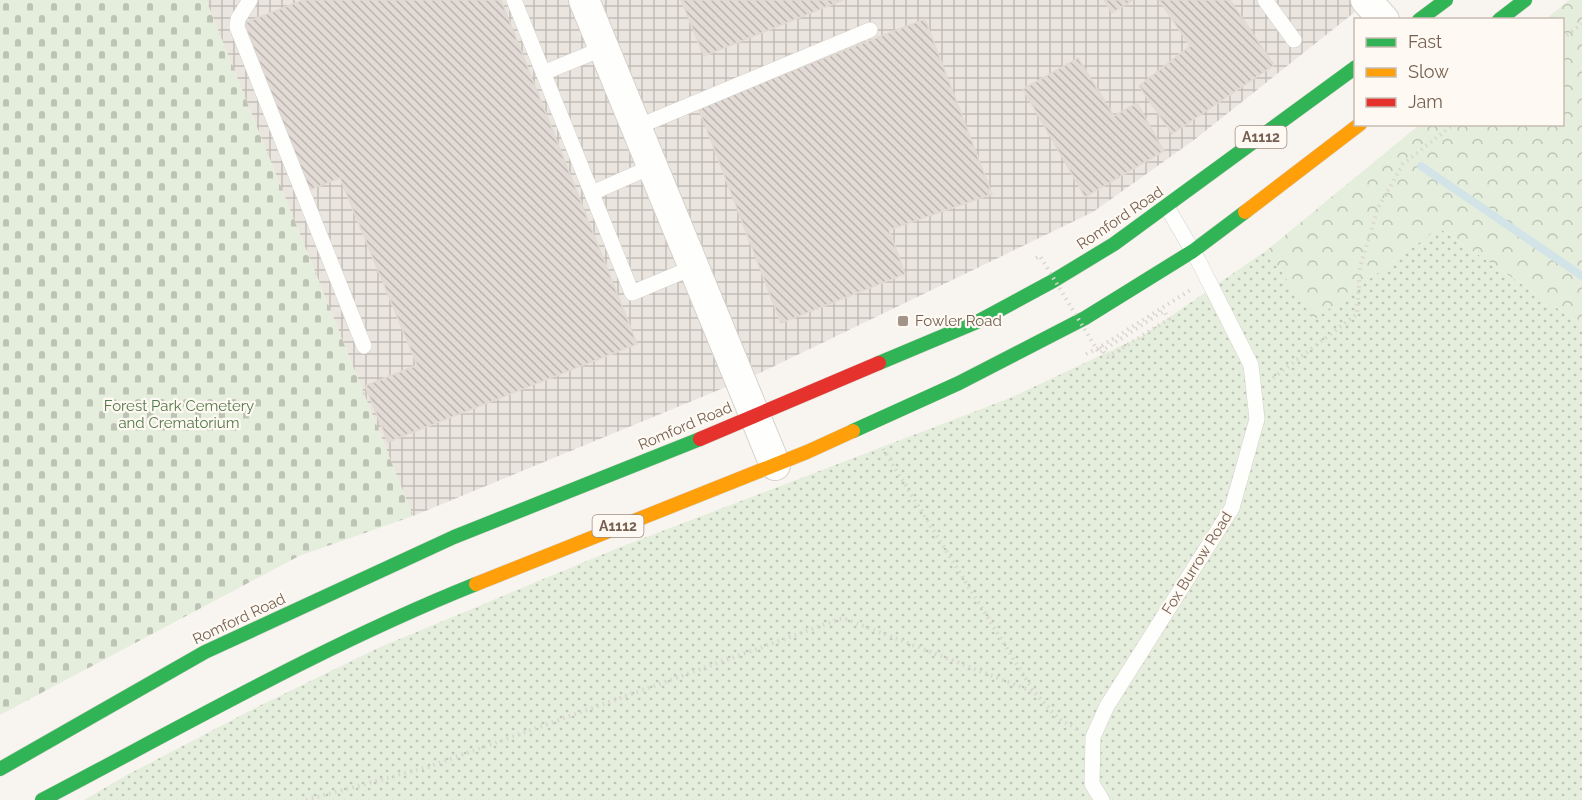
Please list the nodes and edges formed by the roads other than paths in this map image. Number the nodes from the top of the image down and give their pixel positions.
1 (250, 0) edge
2 (514, 0) edge
3 (584, 0) edge
4 (1266, 0) edge
5 (1366, 0) edge
6 (1446, 0) edge
7 (1525, 0) edge
8 (1382, 18) edge
9 (1422, 18) edge
10 (1502, 18) edge
11 (870, 30) dead end
12 (1294, 40) dead end
13 (604, 48) junction
14 (1354, 68) edge
15 (543, 73) junction
16 (1357, 126) edge
17 (637, 127) junction
18 (653, 166) junction
19 (592, 193) junction
20 (1167, 207) junction
21 (1193, 251) junction
22 (694, 267) junction
23 (364, 346) dead end
24 (755, 415) junction
25 (775, 465) junction
26 (0, 769) edge
27 (42, 800) edge
28 (1102, 800) edge

1 - 23 lane
2 - 15 lane
3 - 13 street
4 - 12 lane
5 - 8 street
6 - 9 main road
7 - 10 main road
11 - 17 lane
13 - 15 lane
13 - 17 street
14 - 20 main road, Romford Road / A1112
15 - 19 lane
16 - 21 main road, A1112
17 - 18 street
18 - 19 lane
18 - 22 street
19 - 22 lane
20 - 21 lane, Fox Burrow Road
20 - 24 main road, Romford Road / A1112
21 - 25 main road, A1112
21 - 28 lane, Fox Burrow Road
22 - 24 street
24 - 25 street
24 - 26 main road, Romford Road / A1112
25 - 27 main road, A1112

